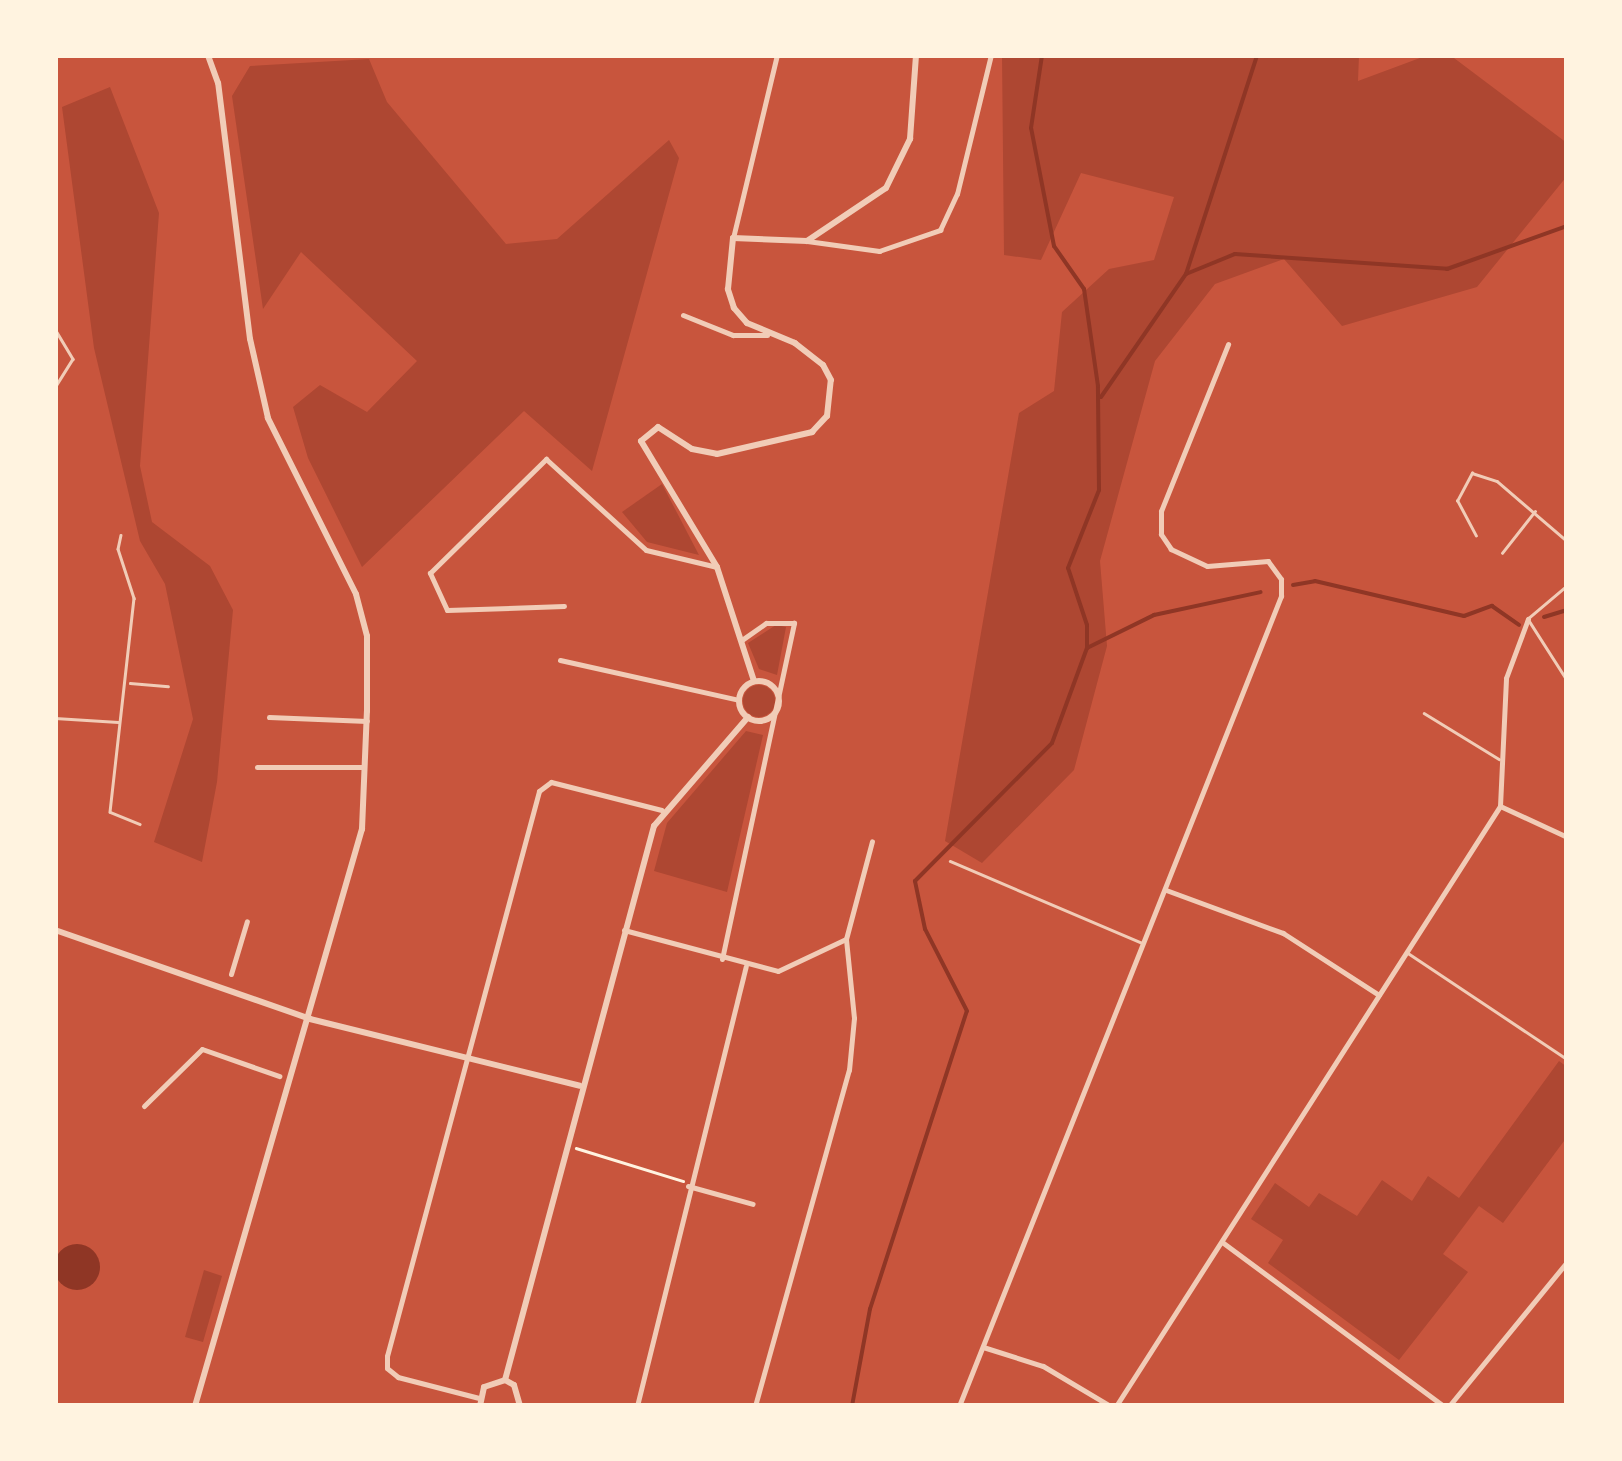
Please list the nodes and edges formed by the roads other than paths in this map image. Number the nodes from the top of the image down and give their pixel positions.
1 (208, 55) edge
2 (778, 55) edge
3 (916, 55) edge
4 (990, 55) edge
5 (733, 238) junction
6 (807, 241) junction
7 (683, 315) dead end
8 (55, 329) edge
9 (767, 336) junction
10 (1228, 344) dead end
11 (55, 388) edge
12 (1536, 511) junction
13 (121, 535) dead end
14 (1476, 536) dead end
15 (1566, 540) edge
16 (1502, 553) dead end
17 (717, 567) junction
18 (1567, 586) edge
19 (564, 606) dead end
20 (1528, 619) junction
21 (740, 642) junction
22 (560, 660) dead end
23 (1567, 680) edge
24 (754, 681) junction
25 (127, 682) junction
26 (168, 686) dead end
27 (739, 700) junction
28 (780, 704) junction
29 (1424, 713) dead end
30 (269, 717) dead end
31 (55, 718) edge
32 (748, 718) junction
33 (366, 721) junction
34 (121, 722) junction
35 (1501, 760) junction
36 (257, 767) dead end
37 (366, 767) junction
38 (1500, 806) junction
39 (662, 810) junction
40 (140, 824) dead end
41 (1567, 837) edge
42 (872, 841) dead end
43 (950, 862) dead end
44 (1166, 890) junction
45 (247, 921) dead end
46 (55, 930) edge
47 (624, 930) junction
48 (846, 939) junction
49 (1145, 944) junction
50 (1407, 952) junction
51 (722, 959) junction
52 (746, 966) junction
53 (231, 974) dead end
54 (1380, 996) junction
55 (310, 1019) junction
56 (464, 1056) junction
57 (1567, 1059) edge
58 (279, 1076) dead end
59 (580, 1086) junction
60 (144, 1106) dead end
61 (688, 1184) junction
62 (754, 1204) dead end
63 (1222, 1242) junction
64 (1567, 1262) edge
65 (983, 1347) junction
66 (505, 1380) junction
67 (480, 1402) edge
68 (195, 1406) edge
69 (520, 1406) edge
70 (637, 1406) edge
71 (755, 1406) edge
72 (960, 1406) edge
73 (1113, 1406) edge
74 (1446, 1406) edge

1 - 33 street
2 - 5 street
3 - 6 street
4 - 6 street
5 - 6 street
5 - 9 street
7 - 9 street
8 - 11 lane
9 - 17 street
10 - 44 street
12 - 14 lane
12 - 15 lane
12 - 16 lane
13 - 25 lane
17 - 19 street
17 - 21 street
18 - 20 lane
20 - 23 lane
20 - 35 street
21 - 24 street
21 - 28 street
22 - 27 street
24 - 27 street
24 - 28 street
25 - 26 lane
25 - 34 lane
27 - 32 street
28 - 32 street
28 - 51 street
29 - 35 lane
30 - 33 street
31 - 34 lane
32 - 39 street
33 - 37 street
34 - 40 lane
35 - 38 street
36 - 37 street
37 - 55 street
38 - 41 street
38 - 50 street
39 - 47 street
39 - 56 street
42 - 48 street
43 - 49 lane
44 - 49 street
44 - 54 street
45 - 53 street
46 - 55 street
47 - 51 street
47 - 59 street
48 - 52 street
48 - 71 street
49 - 65 street
50 - 54 street
50 - 57 lane
51 - 52 street
52 - 61 street
54 - 63 street
55 - 56 street
55 - 68 street
56 - 59 street
56 - 67 street
58 - 60 street
59 - 66 street
61 - 62 street
61 - 70 street
63 - 73 street
63 - 74 street
64 - 74 street
65 - 72 street
65 - 73 street
66 - 67 street
66 - 69 street

